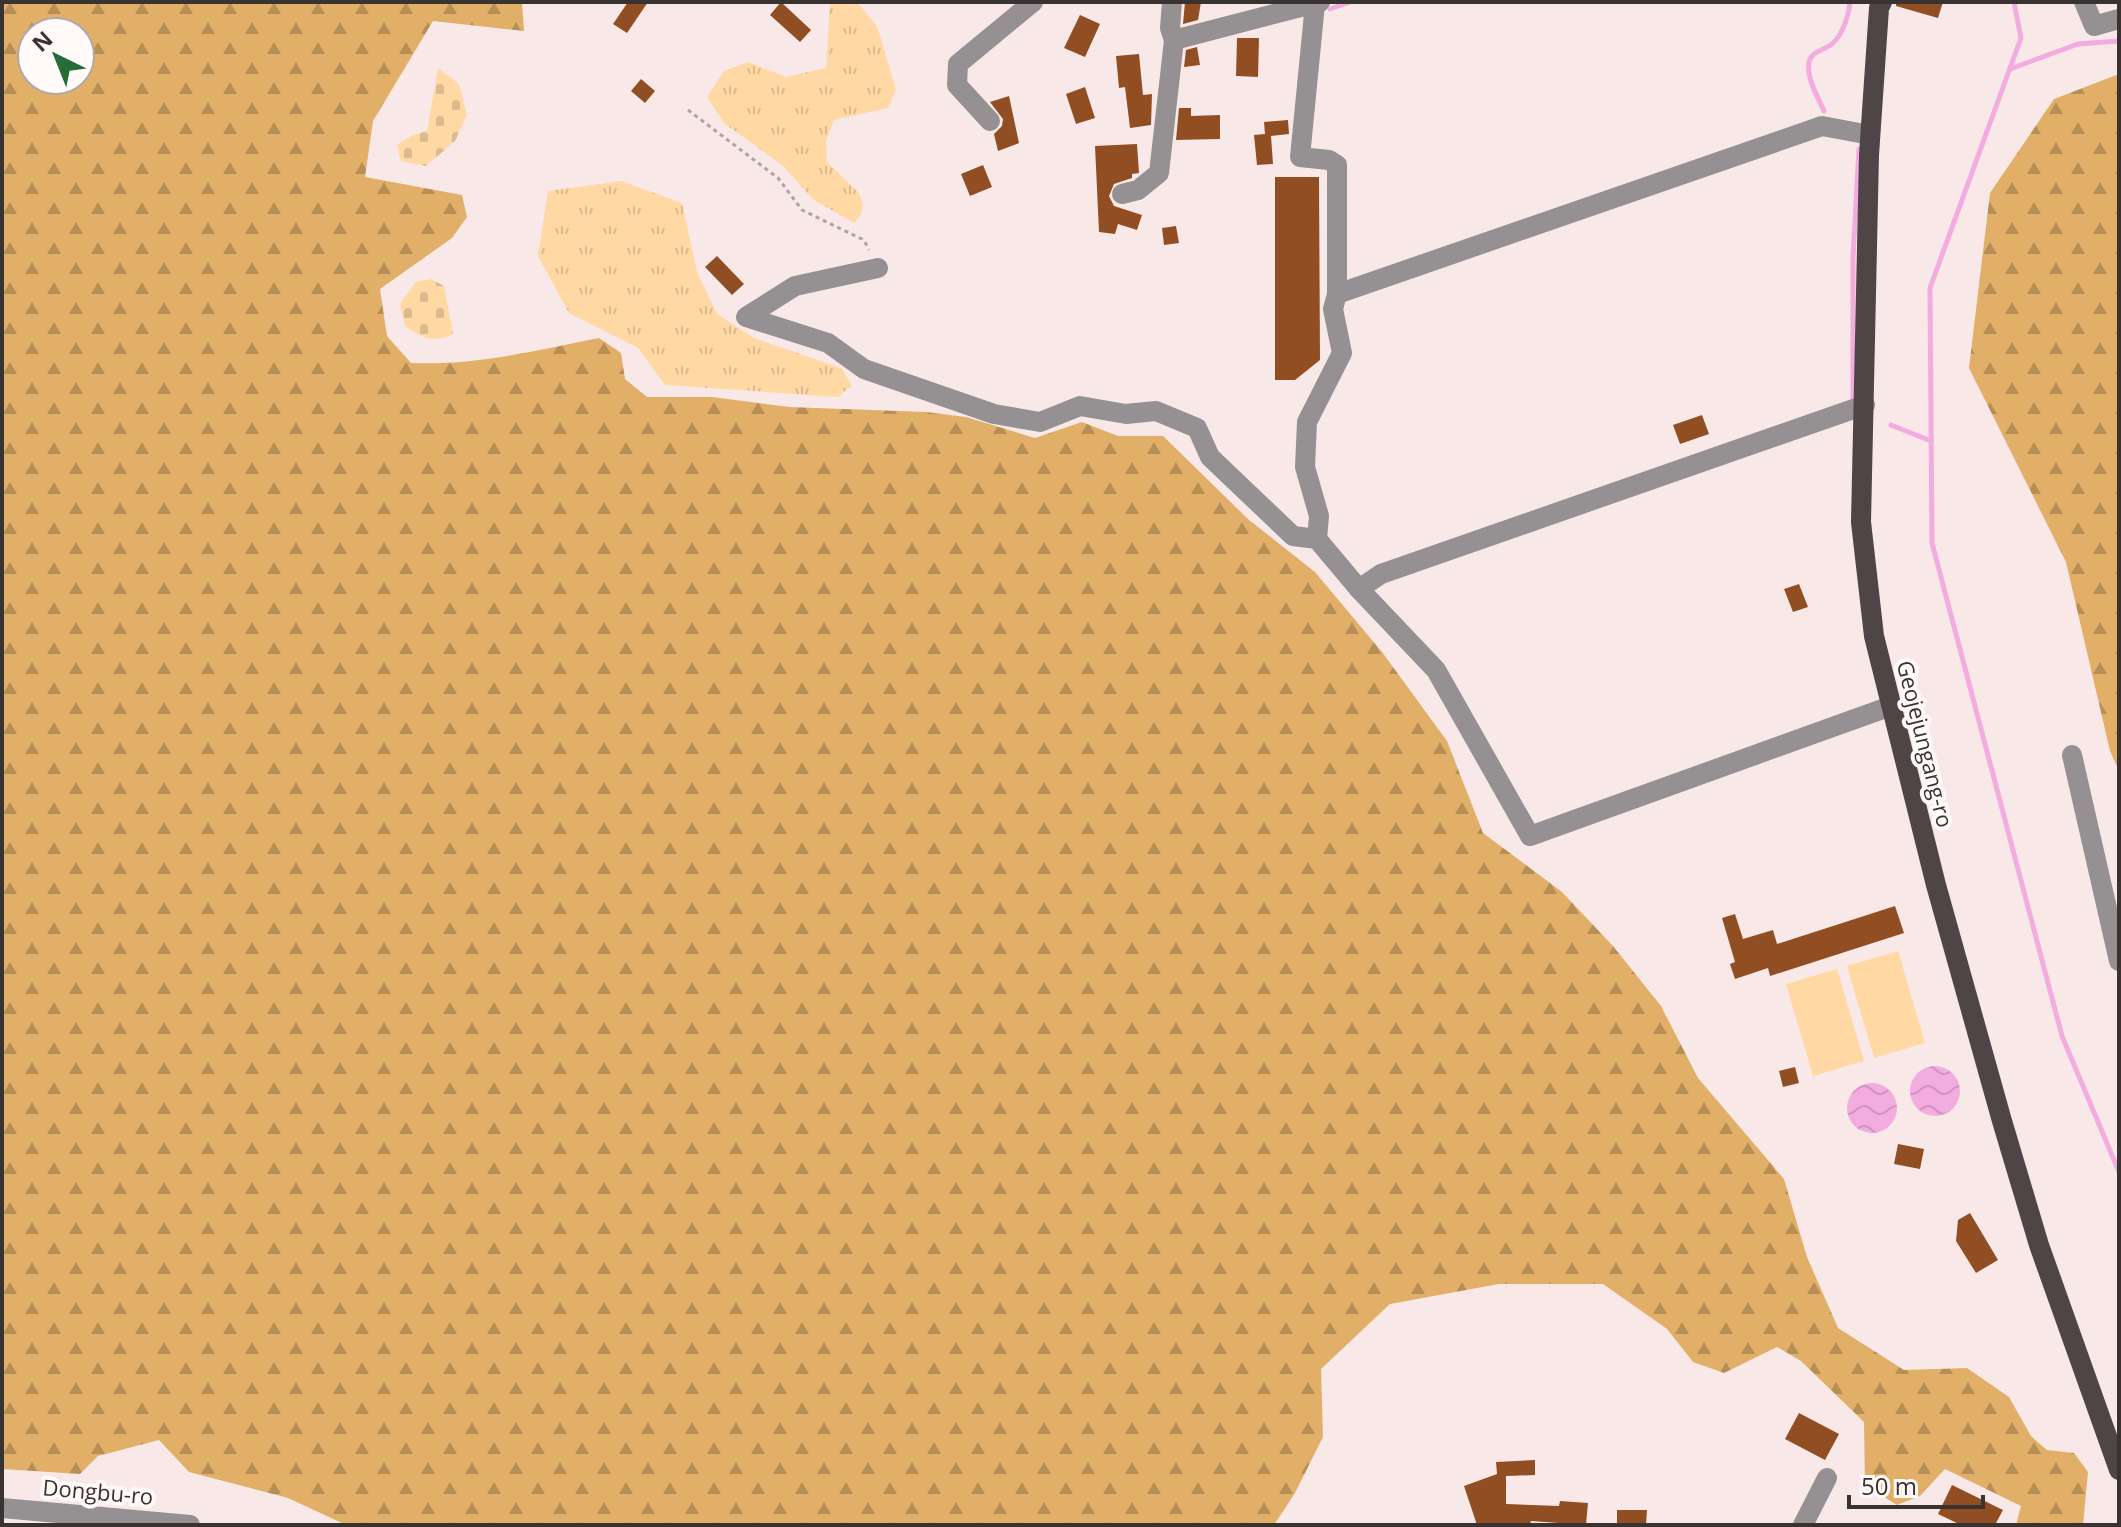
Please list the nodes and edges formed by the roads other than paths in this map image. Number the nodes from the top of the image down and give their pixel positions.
1 (1033, 2) edge
2 (1172, 2) edge
3 (1882, 2) edge
4 (2084, 2) edge
5 (1317, 3) edge
6 (2119, 19) edge
7 (1174, 40) junction
8 (990, 121) dead end
9 (1870, 135) junction
10 (1122, 194) dead end
11 (878, 268) road end
12 (1337, 294) junction
13 (1865, 405) junction
14 (1317, 539) junction
15 (1359, 589) junction
16 (1891, 706) junction
17 (2072, 755) dead end
18 (2119, 961) edge
19 (2119, 1470) edge
20 (1827, 1478) dead end
21 (2, 1508) edge
22 (190, 1525) edge
23 (1803, 1525) edge

1 - 8 street
2 - 7 street
3 - 9 main road, Geojejungang-ro
4 - 6 street
5 - 7 street
5 - 12 street
7 - 10 street
9 - 12 street
9 - 13 main road, Geojejungang-ro
11 - 14 street
12 - 14 street
13 - 15 street
13 - 16 main road, Geojejungang-ro
14 - 15 street
15 - 16 street
16 - 19 main road, Geojejungang-ro
17 - 18 street
20 - 23 street
21 - 22 street, Dongbu-ro

